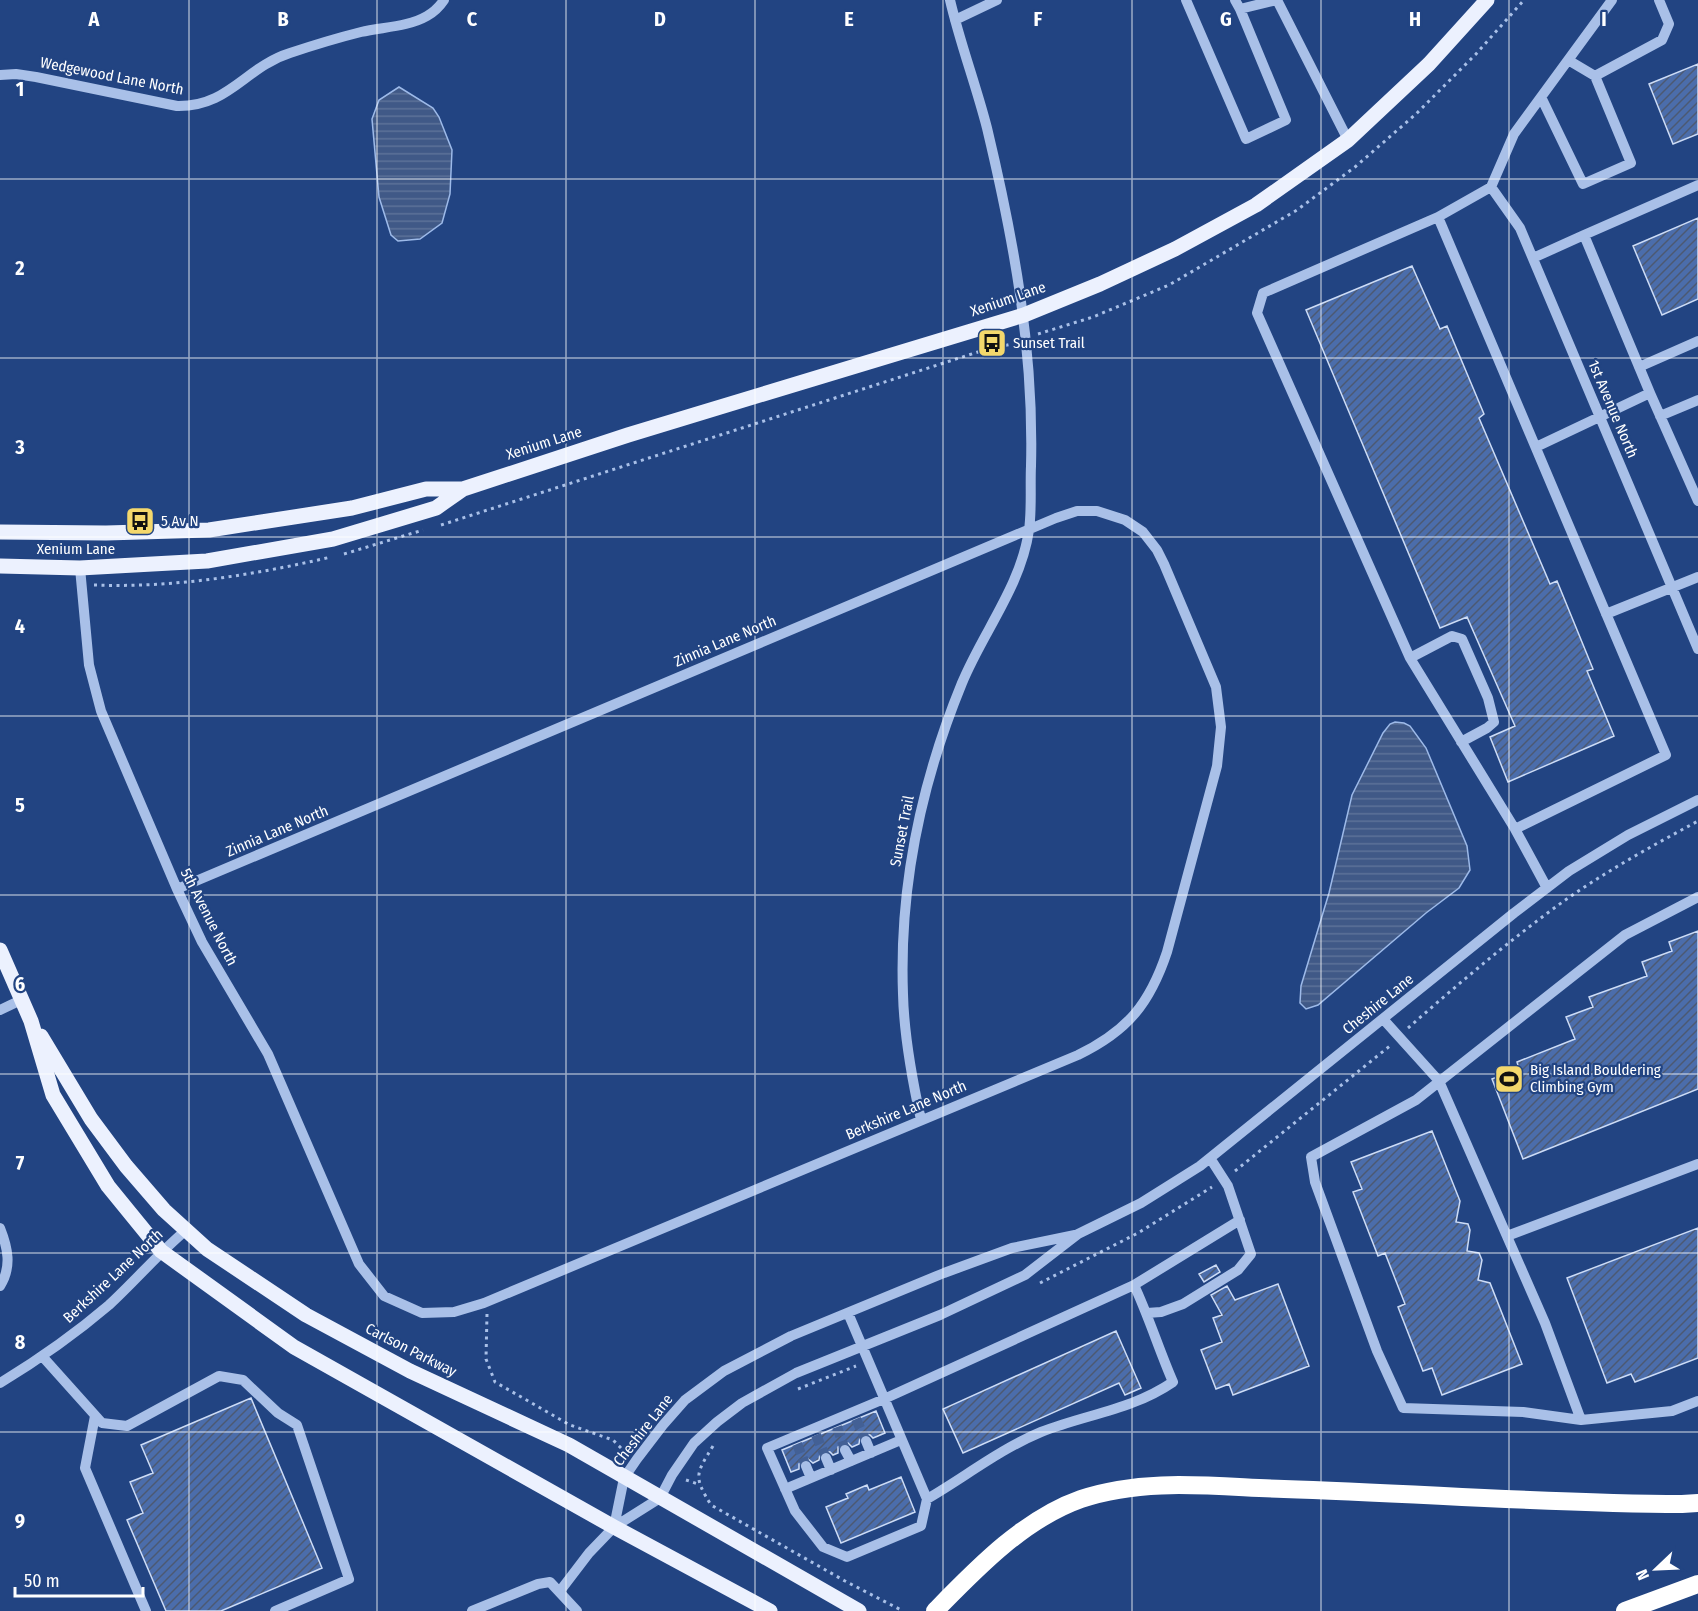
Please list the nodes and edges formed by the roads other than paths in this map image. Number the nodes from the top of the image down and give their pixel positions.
1 (444, 0) edge
2 (950, 0) edge
3 (997, 0) edge
4 (1186, 0) edge
5 (1487, 0) edge
6 (1612, 0) edge
7 (1659, 0) edge
8 (1237, 5) edge
9 (955, 20) junction
10 (1568, 60) junction
11 (0, 75) edge
12 (1595, 76) junction
13 (1541, 97) junction
14 (1348, 140) junction
15 (1698, 185) edge
16 (1491, 187) junction
17 (1438, 217) junction
18 (1584, 236) junction
19 (1533, 258) junction
20 (1024, 315) junction
21 (1698, 341) edge
22 (1639, 367) junction
23 (1650, 393) junction
24 (1698, 400) edge
25 (1599, 416) junction
26 (1660, 416) junction
27 (1536, 447) junction
28 (463, 489) junction
29 (1698, 501) edge
30 (1029, 530) junction
31 (0, 532) edge
32 (0, 566) edge
33 (80, 568) junction
34 (1698, 577) edge
35 (1672, 588) junction
36 (1606, 614) junction
37 (1698, 649) edge
38 (1410, 658) junction
39 (1210, 671) joint
40 (1461, 742) junction
41 (1698, 800) edge
42 (1515, 829) junction
43 (1547, 888) junction
44 (177, 890) junction
45 (1698, 897) edge
46 (0, 950) edge
47 (21, 1000) junction
48 (0, 1010) edge
49 (1383, 1019) junction
50 (31, 1021) junction
51 (1439, 1081) junction
52 (921, 1120) junction
53 (1210, 1158) junction
54 (1698, 1164) edge
55 (1240, 1221) junction
56 (0, 1228) edge
57 (185, 1231) junction
58 (1078, 1234) junction
59 (1507, 1236) junction
60 (161, 1251) junction
61 (359, 1264) joint
62 (0, 1286) edge
63 (1134, 1286) junction
64 (848, 1312) junction
65 (1147, 1313) junction
66 (862, 1346) junction
67 (42, 1356) junction
68 (0, 1383) edge
69 (884, 1399) junction
70 (1698, 1401) edge
71 (95, 1416) junction
72 (1581, 1420) junction
73 (901, 1440) junction
74 (866, 1441) tunnel mouth
75 (845, 1449) tunnel mouth
76 (871, 1453) junction
77 (826, 1458) tunnel mouth
78 (851, 1461) junction
79 (806, 1466) tunnel mouth
80 (831, 1470) junction
81 (624, 1478) junction
82 (811, 1478) junction
83 (785, 1490) junction
84 (660, 1498) junction
85 (927, 1499) junction
86 (1698, 1503) edge
87 (614, 1527) junction
88 (1698, 1584) edge
89 (560, 1592) junction
90 (146, 1611) edge
91 (275, 1611) edge
92 (472, 1611) edge
93 (577, 1611) edge
94 (770, 1611) edge
95 (859, 1611) edge
96 (935, 1611) edge
97 (1626, 1611) edge

1 - 11 street, Wedgewood Lane North
2 - 9 street, Sunset Trail
3 - 9 street
4 - 8 street
5 - 14 main road, Xenium Lane
6 - 10 street
7 - 12 street
8 - 14 street
9 - 20 street, Sunset Trail
10 - 12 street
10 - 13 street
12 - 13 street
13 - 16 street
14 - 20 main road, Xenium Lane
15 - 18 street
16 - 17 street
16 - 19 street, 1st Avenue North
17 - 27 street
17 - 38 street
18 - 19 street
18 - 22 street
19 - 25 street, 1st Avenue North
20 - 28 main road, Xenium Lane
20 - 30 street, Sunset Trail
21 - 22 street
22 - 23 street
23 - 25 street
23 - 26 street
24 - 26 street
25 - 27 street
25 - 35 street, 1st Avenue North
26 - 29 street
27 - 36 street
28 - 31 main road, Xenium Lane
28 - 33 main road, Xenium Lane
30 - 39 street, Zinnia Lane North
30 - 44 street, Zinnia Lane North
30 - 52 street, Sunset Trail
32 - 33 main road, Xenium Lane
33 - 44 street, 5th Avenue North
34 - 35 street
35 - 36 street
35 - 37 street, 1st Avenue North
36 - 42 street
38 - 40 street
38 - 40 street
39 - 52 street, Berkshire Lane North
40 - 42 street
41 - 43 street, Cheshire Lane
42 - 43 street
43 - 49 street, Cheshire Lane
44 - 61 street, 5th Avenue North
45 - 51 street
46 - 47 main road, Carlson Parkway
47 - 48 street
47 - 50 main road, Carlson Parkway
49 - 51 street
49 - 53 street, Cheshire Lane
50 - 57 main road, Carlson Parkway
50 - 60 main road, Carlson Parkway
51 - 59 street
51 - 72 street
52 - 61 street, Berkshire Lane North
53 - 55 street
53 - 58 street, Cheshire Lane
54 - 59 street
55 - 63 street
55 - 65 street
56 - 62 street
57 - 60 street, Berkshire Lane North
57 - 81 main road, Carlson Parkway
58 - 64 street, Cheshire Lane
58 - 66 street, Cheshire Lane
59 - 72 street
60 - 67 street, Berkshire Lane North
60 - 87 main road, Carlson Parkway
63 - 65 street
63 - 69 street
64 - 66 street
64 - 81 street, Cheshire Lane
65 - 85 street
66 - 69 street
66 - 84 street, Cheshire Lane
67 - 68 street, Berkshire Lane North
67 - 71 street
69 - 73 street
69 - 83 street
70 - 72 street
71 - 90 street
71 - 91 street
73 - 76 street
73 - 85 street
74 - 76 street
75 - 78 street
76 - 78 street
77 - 80 street
78 - 80 street
79 - 82 street
80 - 82 street
81 - 84 main road, Carlson Parkway
81 - 87 street, Cheshire Lane
82 - 83 street
83 - 85 street
84 - 87 street, Cheshire Lane
84 - 95 main road, Carlson Parkway
86 - 96 highway
87 - 89 street
87 - 94 main road, Carlson Parkway
88 - 97 highway
89 - 92 street
89 - 93 street

